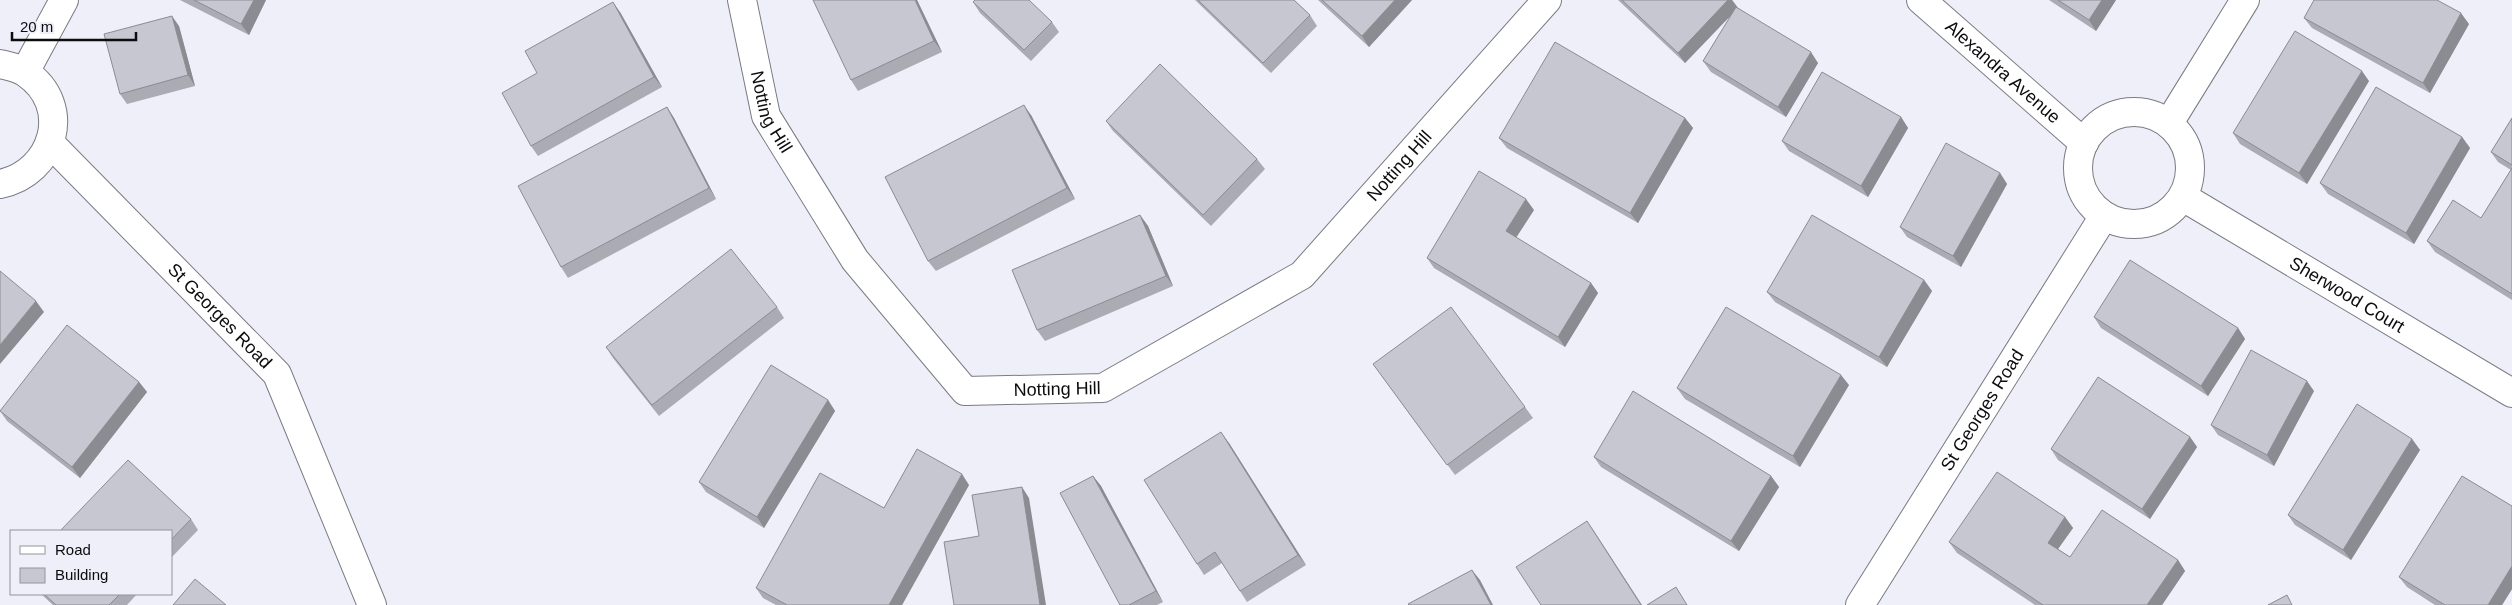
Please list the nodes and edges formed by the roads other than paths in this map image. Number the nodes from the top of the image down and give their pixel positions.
1 (64, 0) edge
2 (742, 0) edge
3 (1546, 0) edge
4 (1921, 0) edge
5 (2245, 0) edge
6 (12, 68) edge
7 (2169, 123) junction
8 (2084, 143) junction
9 (50, 144) junction
10 (0, 184) edge
11 (2183, 197) junction
12 (2104, 216) junction
13 (2512, 393) edge
14 (1868, 602) edge
15 (372, 605) edge

1 - 6 street
2 - 3 street, Notting Hill
4 - 8 street, Alexandra Avenue
5 - 7 street
6 - 9 street
7 - 8 street
7 - 11 street
8 - 12 street
9 - 10 street
9 - 15 street, St Georges Road
11 - 12 street
11 - 13 street, Sherwood Court
12 - 14 street, St Georges Road

